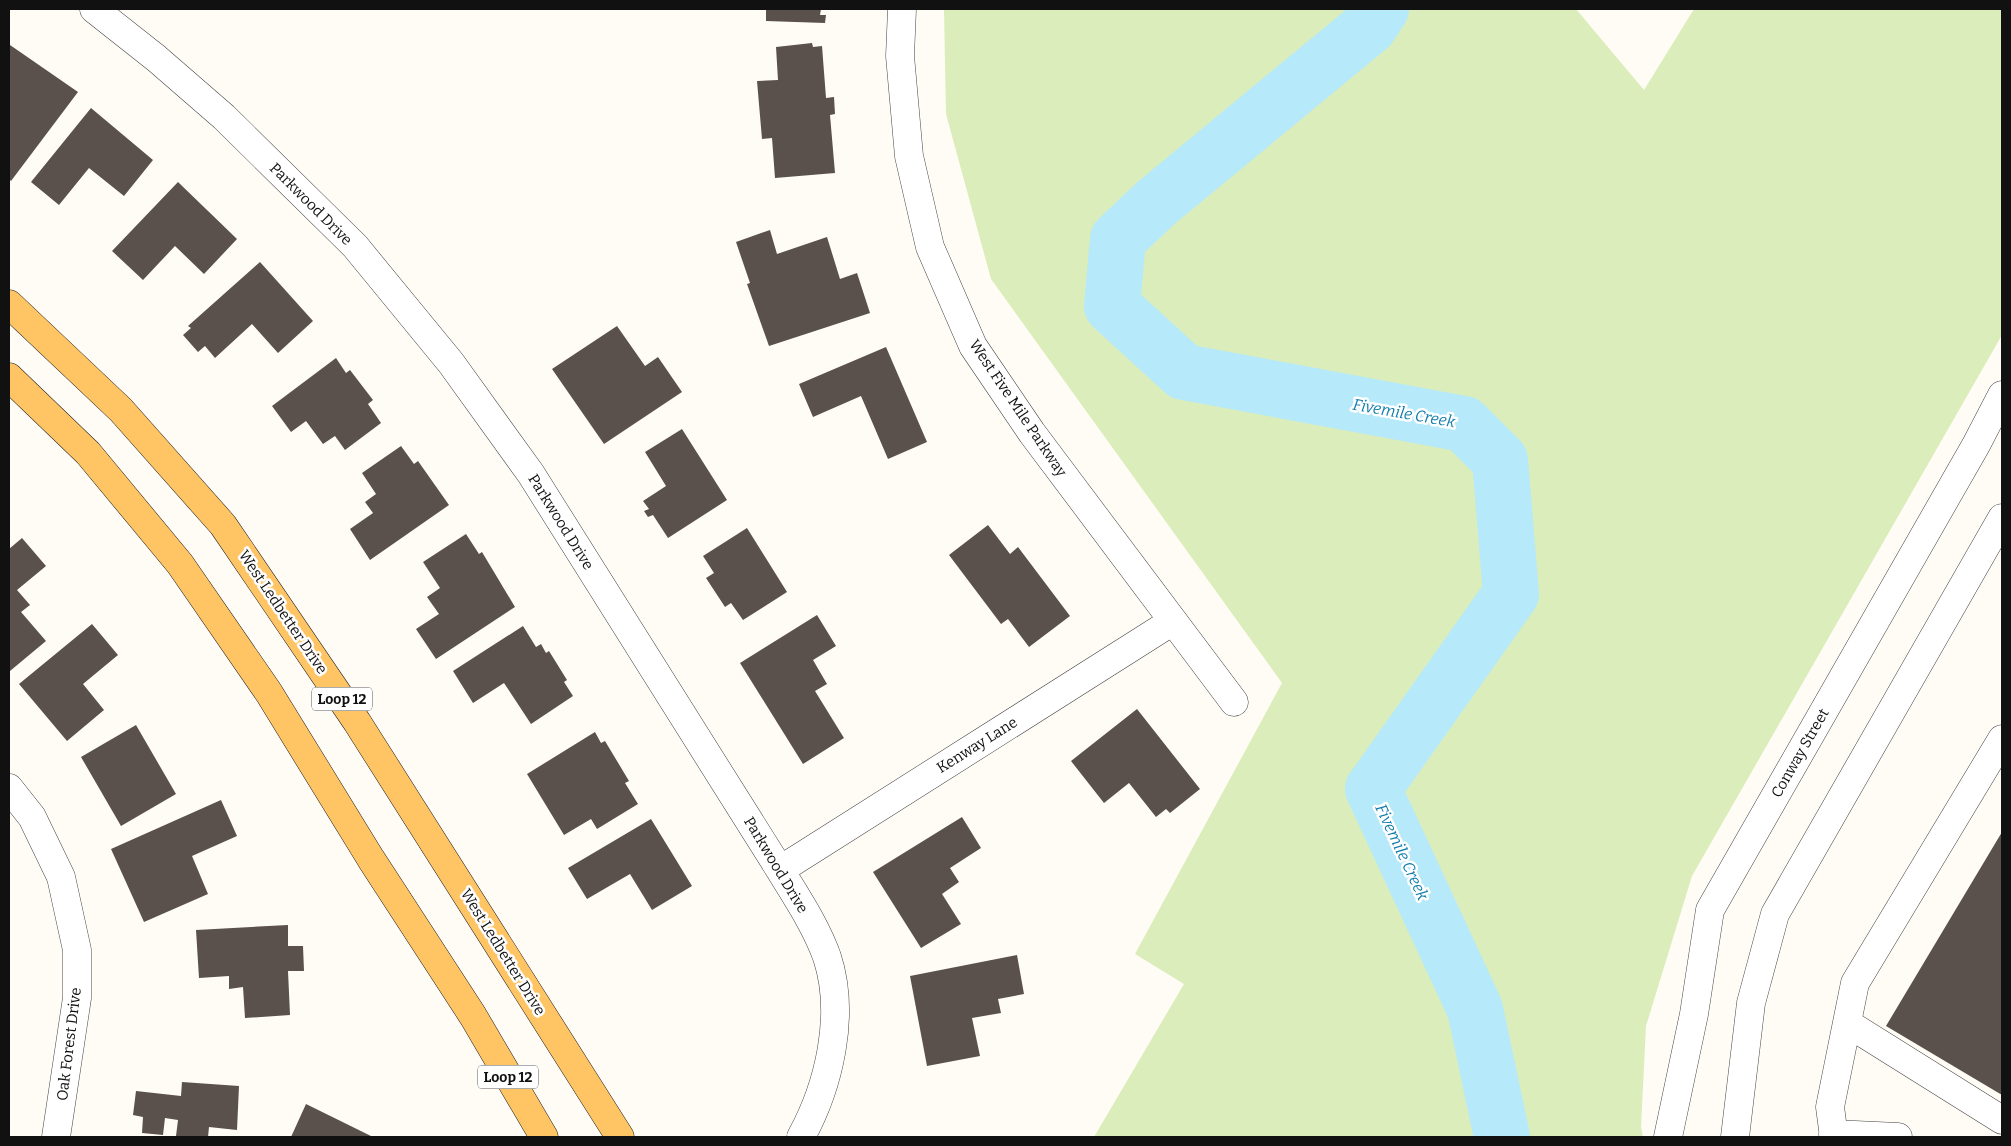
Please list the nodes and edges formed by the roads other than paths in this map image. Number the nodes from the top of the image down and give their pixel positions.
1 (94, 9) edge
2 (902, 9) edge
3 (9, 304) edge
4 (9, 377) edge
5 (2002, 395) edge
6 (2002, 518) edge
7 (1173, 621) junction
8 (1234, 702) dead end
9 (2002, 739) edge
10 (9, 788) edge
11 (780, 870) junction
12 (1847, 1023) junction
13 (2002, 1120) edge
14 (1833, 1135) edge
15 (56, 1137) edge
16 (544, 1137) edge
17 (620, 1137) edge
18 (801, 1137) edge
19 (1668, 1137) edge
20 (1736, 1137) edge
21 (1898, 1137) edge

1 - 11 street, Parkwood Drive
2 - 7 street, West Five Mile Parkway
3 - 17 main road, West Ledbetter Drive / Loop 12
4 - 16 main road, Loop 12
5 - 19 street, Conway Street
6 - 20 street
7 - 8 street, West Five Mile Parkway
7 - 11 street, Kenway Lane
9 - 12 street
10 - 15 street, Oak Forest Drive
11 - 18 street, Parkwood Drive
12 - 13 street
12 - 14 street
14 - 21 street

